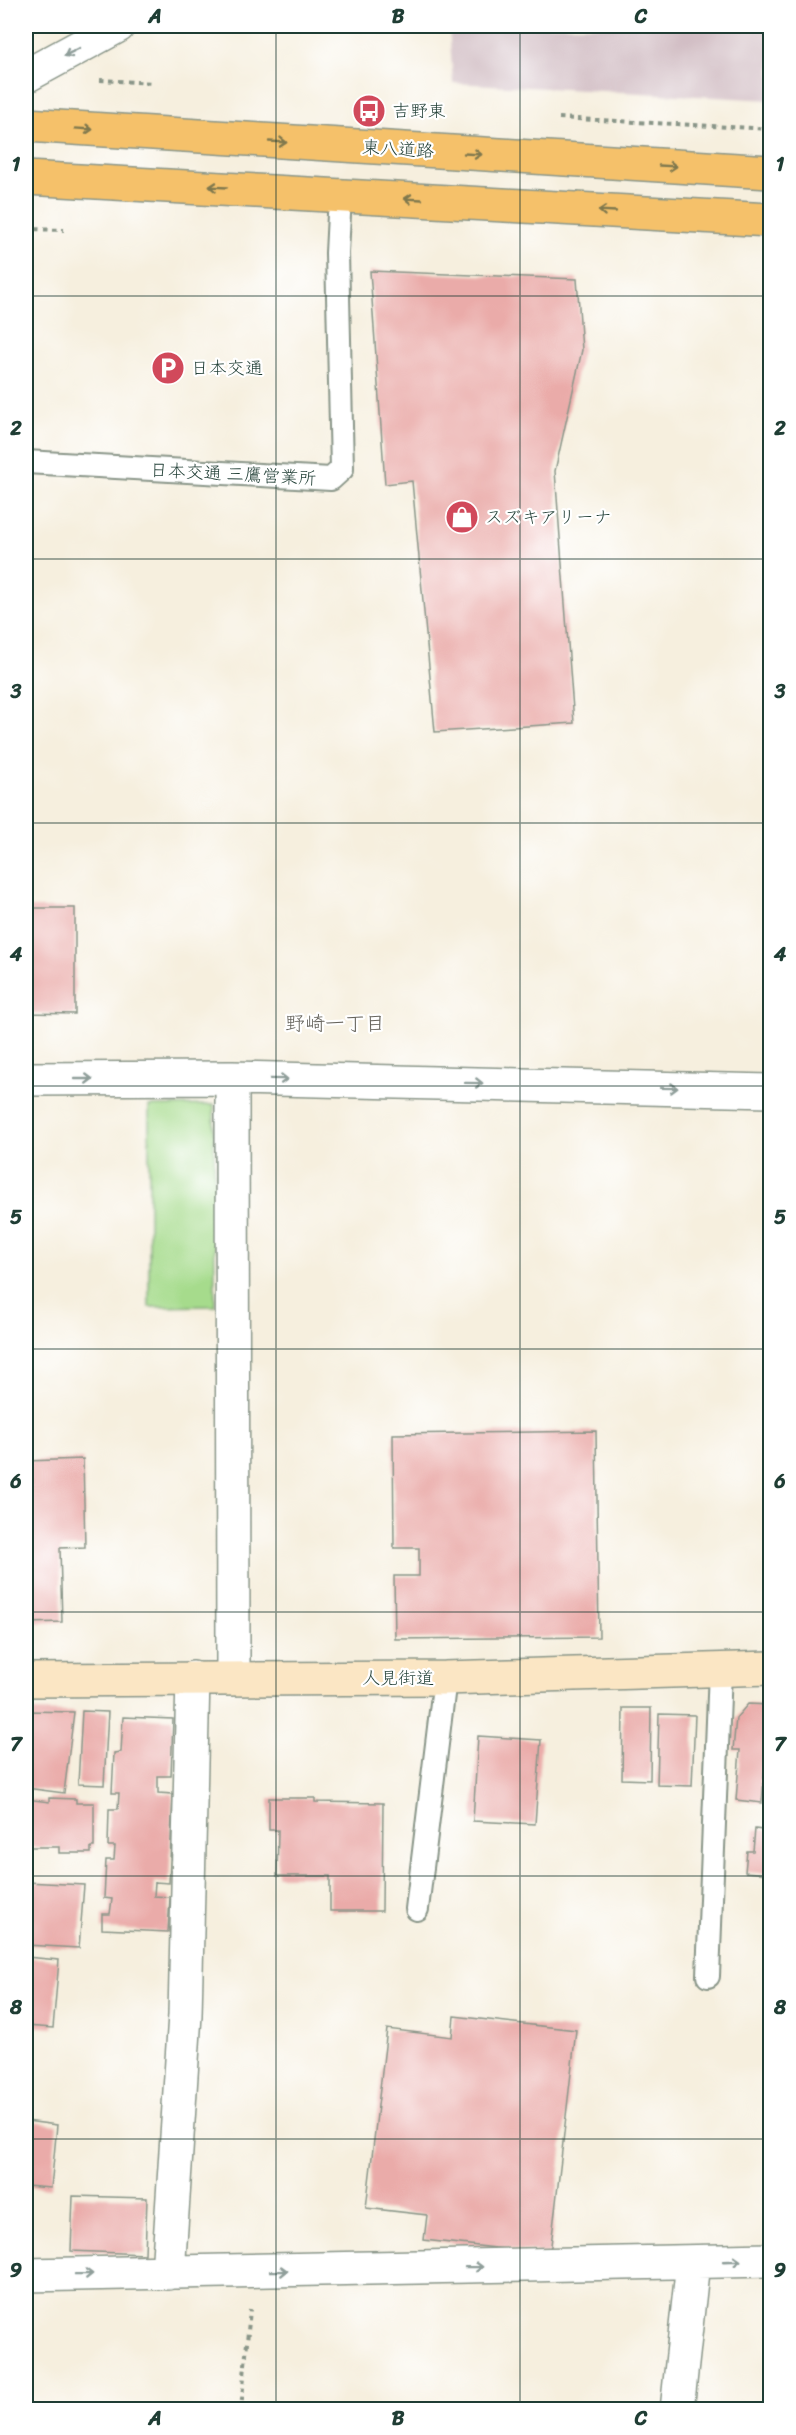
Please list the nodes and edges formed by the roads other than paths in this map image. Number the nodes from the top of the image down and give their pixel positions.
1 (118, 26) edge
2 (26, 76) edge
3 (26, 125) edge
4 (771, 172) edge
5 (26, 177) edge
6 (339, 195) junction
7 (771, 220) edge
8 (26, 462) edge
9 (232, 1078) junction
10 (26, 1079) edge
11 (771, 1090) edge
12 (771, 1668) edge
13 (720, 1670) junction
14 (192, 1678) junction
15 (233, 1678) junction
16 (445, 1678) junction
17 (26, 1680) edge
18 (417, 1909) dead end
19 (708, 1976) dead end
20 (771, 2260) edge
21 (693, 2262) junction
22 (168, 2273) junction
23 (26, 2275) edge
24 (677, 2409) edge

1 -> 2 street
3 -> 4 main road, 東八道路
6 -> 5 main road
7 -> 6 main road
6 - 8 lane, 日本交通 三鷹営業所
10 -> 9 street
9 -> 11 street
9 - 15 street
12 - 13 main road, 人見街道
13 - 16 main road, 人見街道
13 - 19 lane
14 - 15 main road, 人見街道
14 - 17 main road, 人見街道
14 - 22 street
15 - 16 main road, 人見街道
16 - 18 lane
21 -> 20 street
22 -> 21 street
21 - 24 street
23 -> 22 street

